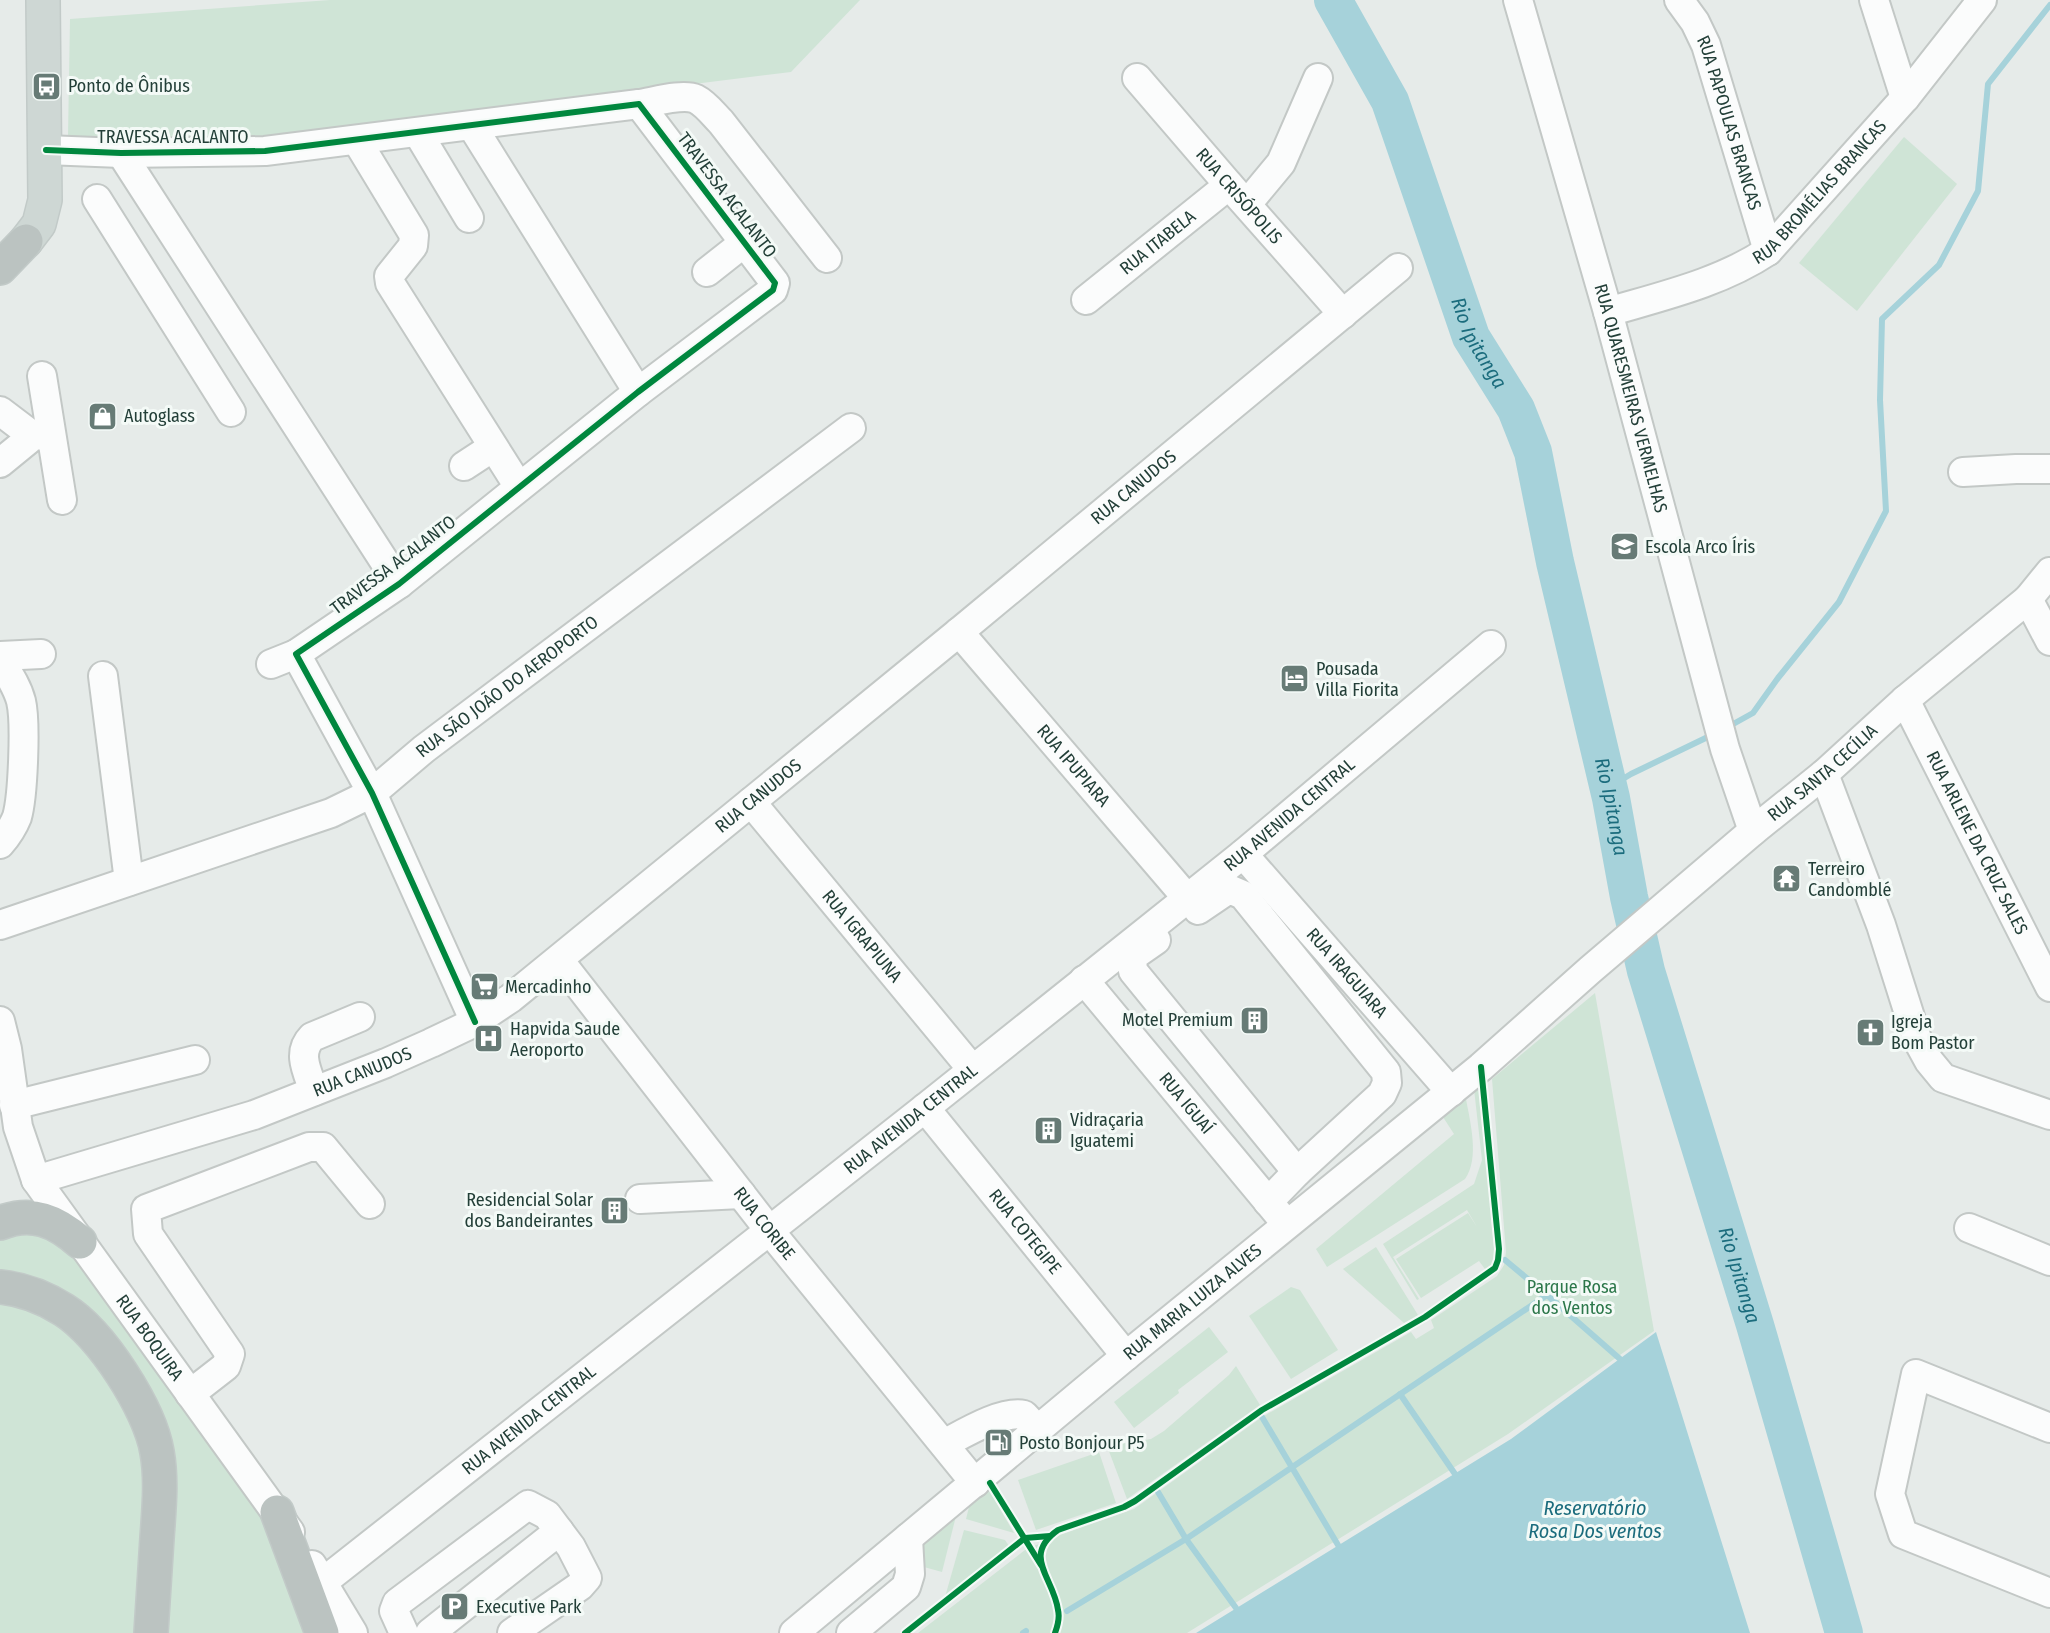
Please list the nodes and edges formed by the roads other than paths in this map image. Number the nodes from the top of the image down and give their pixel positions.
1 (43, 0) edge
2 (1518, 0) edge
3 (1679, 0) edge
4 (1874, 0) edge
5 (1982, 0) edge
6 (1137, 78) dead end
7 (1318, 78) dead end
8 (1905, 99) junction
9 (639, 104) junction
10 (706, 106) junction
11 (738, 106) dead end
12 (472, 126) junction
13 (418, 133) junction
14 (357, 141) junction
15 (46, 150) junction
16 (121, 153) junction
17 (1238, 195) junction
18 (97, 199) dead end
19 (469, 218) dead end
20 (178, 241) junction
21 (745, 242) junction
22 (13, 245) edge
23 (1768, 251) junction
24 (827, 258) dead end
25 (139, 267) junction
26 (0, 268) edge
27 (1398, 268) dead end
28 (707, 272) dead end
29 (1086, 300) dead end
30 (1608, 312) junction
31 (1343, 314) junction
32 (42, 376) dead end
33 (638, 392) junction
34 (0, 411) edge
35 (231, 412) dead end
36 (851, 428) dead end
37 (41, 435) junction
38 (493, 447) junction
39 (0, 463) edge
40 (464, 466) dead end
41 (2050, 470) edge
42 (1963, 472) dead end
43 (519, 487) junction
44 (62, 500) dead end
45 (2050, 573) edge
46 (399, 584) junction
47 (2028, 599) junction
48 (960, 632) junction
49 (2050, 640) edge
50 (1491, 645) dead end
51 (41, 654) dead end
52 (0, 658) edge
53 (103, 676) dead end
54 (1905, 700) junction
55 (1824, 774) junction
56 (372, 793) junction
57 (751, 802) junction
58 (1753, 831) junction
59 (0, 844) edge
60 (1243, 854) junction
61 (129, 882) junction
62 (1187, 898) junction
63 (0, 925) edge
64 (559, 960) junction
65 (1590, 970) joint
66 (1084, 980) junction
67 (2050, 987) edge
68 (360, 1017) dead end
69 (0, 1021) edge
70 (474, 1022) junction
71 (195, 1060) dead end
72 (972, 1069) junction
73 (314, 1091) junction
74 (1451, 1092) junction
75 (14, 1105) junction
76 (925, 1108) junction
77 (2050, 1115) edge
78 (1290, 1162) junction
79 (36, 1180) junction
80 (1260, 1192) junction
81 (741, 1194) junction
82 (640, 1199) dead end
83 (370, 1204) dead end
84 (0, 1223) edge
85 (1288, 1226) junction
86 (1969, 1228) dead end
87 (769, 1230) junction
88 (80, 1242) junction
89 (2050, 1261) edge
90 (11, 1289) edge
91 (1126, 1356) junction
92 (190, 1394) junction
93 (2050, 1428) edge
94 (1038, 1430) junction
95 (944, 1444) junction
96 (975, 1483) junction
97 (277, 1512) junction
98 (559, 1531) junction
99 (908, 1538) junction
100 (323, 1582) junction
101 (2050, 1593) edge
102 (151, 1633) edge
103 (322, 1633) edge
104 (353, 1633) edge
105 (404, 1633) edge
106 (430, 1633) edge
107 (512, 1633) edge
108 (794, 1633) edge
109 (851, 1633) edge

1 - 15 main road
2 - 30 street, RUA QUARESMEIRAS VERMELHAS
3 - 23 street, RUA PAPOULAS BRANCAS
4 - 8 street
5 - 8 street, RUA BROMÉLIAS BRANCAS
6 - 17 street, RUA CRISÓPOLIS
7 - 17 street, RUA ITABELA
8 - 23 street, RUA BROMÉLIAS BRANCAS
9 - 10 street
9 - 12 street, TRAVESSA ACALANTO
9 - 21 street, TRAVESSA ACALANTO
10 - 11 street
10 - 24 street
12 - 13 street, TRAVESSA ACALANTO
12 - 33 street
13 - 14 street, TRAVESSA ACALANTO
13 - 19 street
14 - 16 street, TRAVESSA ACALANTO
14 - 38 street
15 - 16 street, TRAVESSA ACALANTO
15 - 22 main road
16 - 20 street
17 - 29 street, RUA ITABELA
17 - 31 street, RUA CRISÓPOLIS
18 - 25 street
20 - 25 street
20 - 46 street
21 - 28 street
21 - 33 street, TRAVESSA ACALANTO
22 - 26 highway
23 - 30 street, RUA BROMÉLIAS BRANCAS
25 - 35 street
27 - 31 street, RUA CANUDOS
30 - 58 street, RUA QUARESMEIRAS VERMELHAS
31 - 48 street, RUA CANUDOS
32 - 37 street
33 - 43 street, TRAVESSA ACALANTO
34 - 37 street
36 - 56 street, RUA SÃO JOÃO DO AEROPORTO
37 - 39 street
37 - 44 street
38 - 40 street
38 - 43 street
41 - 42 street
43 - 46 street, TRAVESSA ACALANTO
45 - 47 street, RUA SANTA CECÍLIA
46 - 56 street, TRAVESSA ACALANTO
47 - 49 street
47 - 54 street, RUA SANTA CECÍLIA
48 - 57 street, RUA CANUDOS
48 - 62 street, RUA IPUPIARA
50 - 60 street, RUA AVENIDA CENTRAL
51 - 52 street
52 - 59 street
53 - 61 street
54 - 55 street, RUA SANTA CECÍLIA
54 - 67 street, RUA ARLENE DA CRUZ SALES
55 - 58 street, RUA SANTA CECÍLIA
55 - 77 street
56 - 61 street, RUA SÃO JOÃO DO AEROPORTO
56 - 70 street, TRAVESSA ACALANTO
57 - 64 street, RUA CANUDOS
57 - 72 street, RUA IGRAPIUNA
58 - 65 street, RUA SANTA CECÍLIA
60 - 62 street, RUA AVENIDA CENTRAL
60 - 74 street, RUA IRAGUIARA
61 - 63 street, RUA SÃO JOÃO DO AEROPORTO
62 - 66 street, RUA AVENIDA CENTRAL
64 - 70 street, RUA CANUDOS
64 - 81 street, RUA CORIBE
65 - 74 street, RUA MARIA LUIZA ALVES
66 - 72 street, RUA AVENIDA CENTRAL
66 - 80 street, RUA IGUAÍ
68 - 73 street
69 - 75 street, RUA BOQUIRA
70 - 73 street, RUA CANUDOS
71 - 75 street
72 - 76 street, RUA AVENIDA CENTRAL
73 - 79 street, RUA CANUDOS
74 - 85 street, RUA MARIA LUIZA ALVES
75 - 79 street, RUA BOQUIRA
76 - 87 street, RUA AVENIDA CENTRAL
76 - 91 street, RUA COTEGIPE
78 - 78 street
78 - 80 street
79 - 88 street, RUA BOQUIRA
80 - 85 street, RUA IGUAÍ
81 - 82 street
81 - 87 street, RUA CORIBE
83 - 92 street
84 - 88 highway
85 - 91 street, RUA MARIA LUIZA ALVES
86 - 89 street
87 - 95 street, RUA CORIBE
87 - 100 street, RUA AVENIDA CENTRAL
88 - 92 street, RUA BOQUIRA
90 - 102 highway
91 - 94 street, RUA MARIA LUIZA ALVES
92 - 97 street, RUA BOQUIRA
93 - 101 street
94 - 95 street
94 - 96 street, RUA MARIA LUIZA ALVES
95 - 96 street, RUA CORIBE
96 - 99 street, RUA MARIA LUIZA ALVES
97 - 100 street, RUA BOQUIRA
97 - 103 highway
98 - 105 street
98 - 106 street
98 - 107 street
99 - 108 street, RUA MARIA LUIZA ALVES
99 - 109 street
100 - 104 street, RUA BOQUIRA

